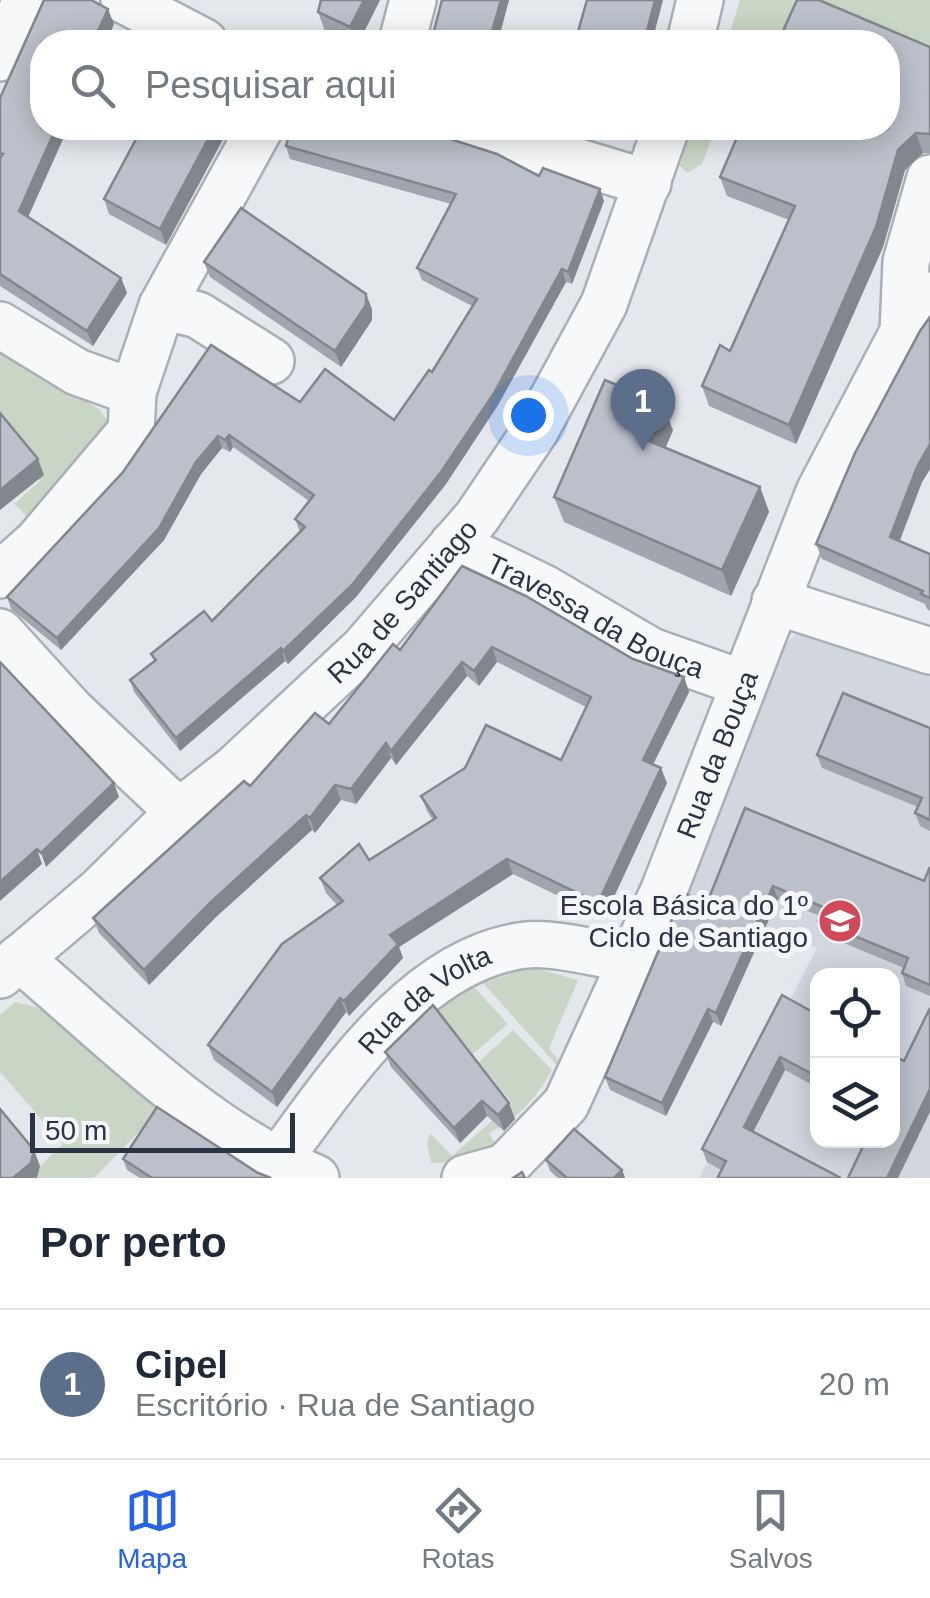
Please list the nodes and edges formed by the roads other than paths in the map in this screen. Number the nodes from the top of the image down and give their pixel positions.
1 (26, 0) edge
2 (124, 0) edge
3 (413, 0) edge
4 (700, 0) edge
5 (181, 30) edge
6 (405, 30) edge
7 (693, 30) edge
8 (0, 58) edge
9 (253, 140) edge
10 (505, 140) edge
11 (662, 140) edge
12 (930, 178) edge
13 (648, 184) junction
14 (930, 295) edge
15 (162, 306) junction
16 (0, 325) edge
17 (903, 332) junction
18 (271, 361) dead end
19 (133, 392) junction
20 (453, 544) junction
21 (0, 575) edge
22 (775, 601) junction
23 (0, 632) edge
24 (930, 650) edge
25 (742, 683) junction
26 (179, 812) junction
27 (632, 959) junction
28 (10, 967) edge
29 (297, 1170) edge
30 (465, 1178) edge

1 - 8 street
2 - 5 street
3 - 6 street
4 - 7 street
9 - 15 street
10 - 13 street
11 - 13 street, Rua de Santiago
12 - 17 street
13 - 20 street, Rua de Santiago
14 - 17 street, Rua da Bouça
15 - 18 street
15 - 19 street
16 - 19 street
17 - 22 street, Rua da Bouça
19 - 21 street
20 - 25 street, Travessa da Bouça
20 - 26 street, Rua de Santiago
22 - 24 street
22 - 25 street, Rua da Bouça
23 - 26 street
25 - 27 street, Rua da Bouça
26 - 28 street, Rua de Santiago
27 - 29 street, Rua da Volta
27 - 30 street, Rua da Bouça
28 - 29 street

